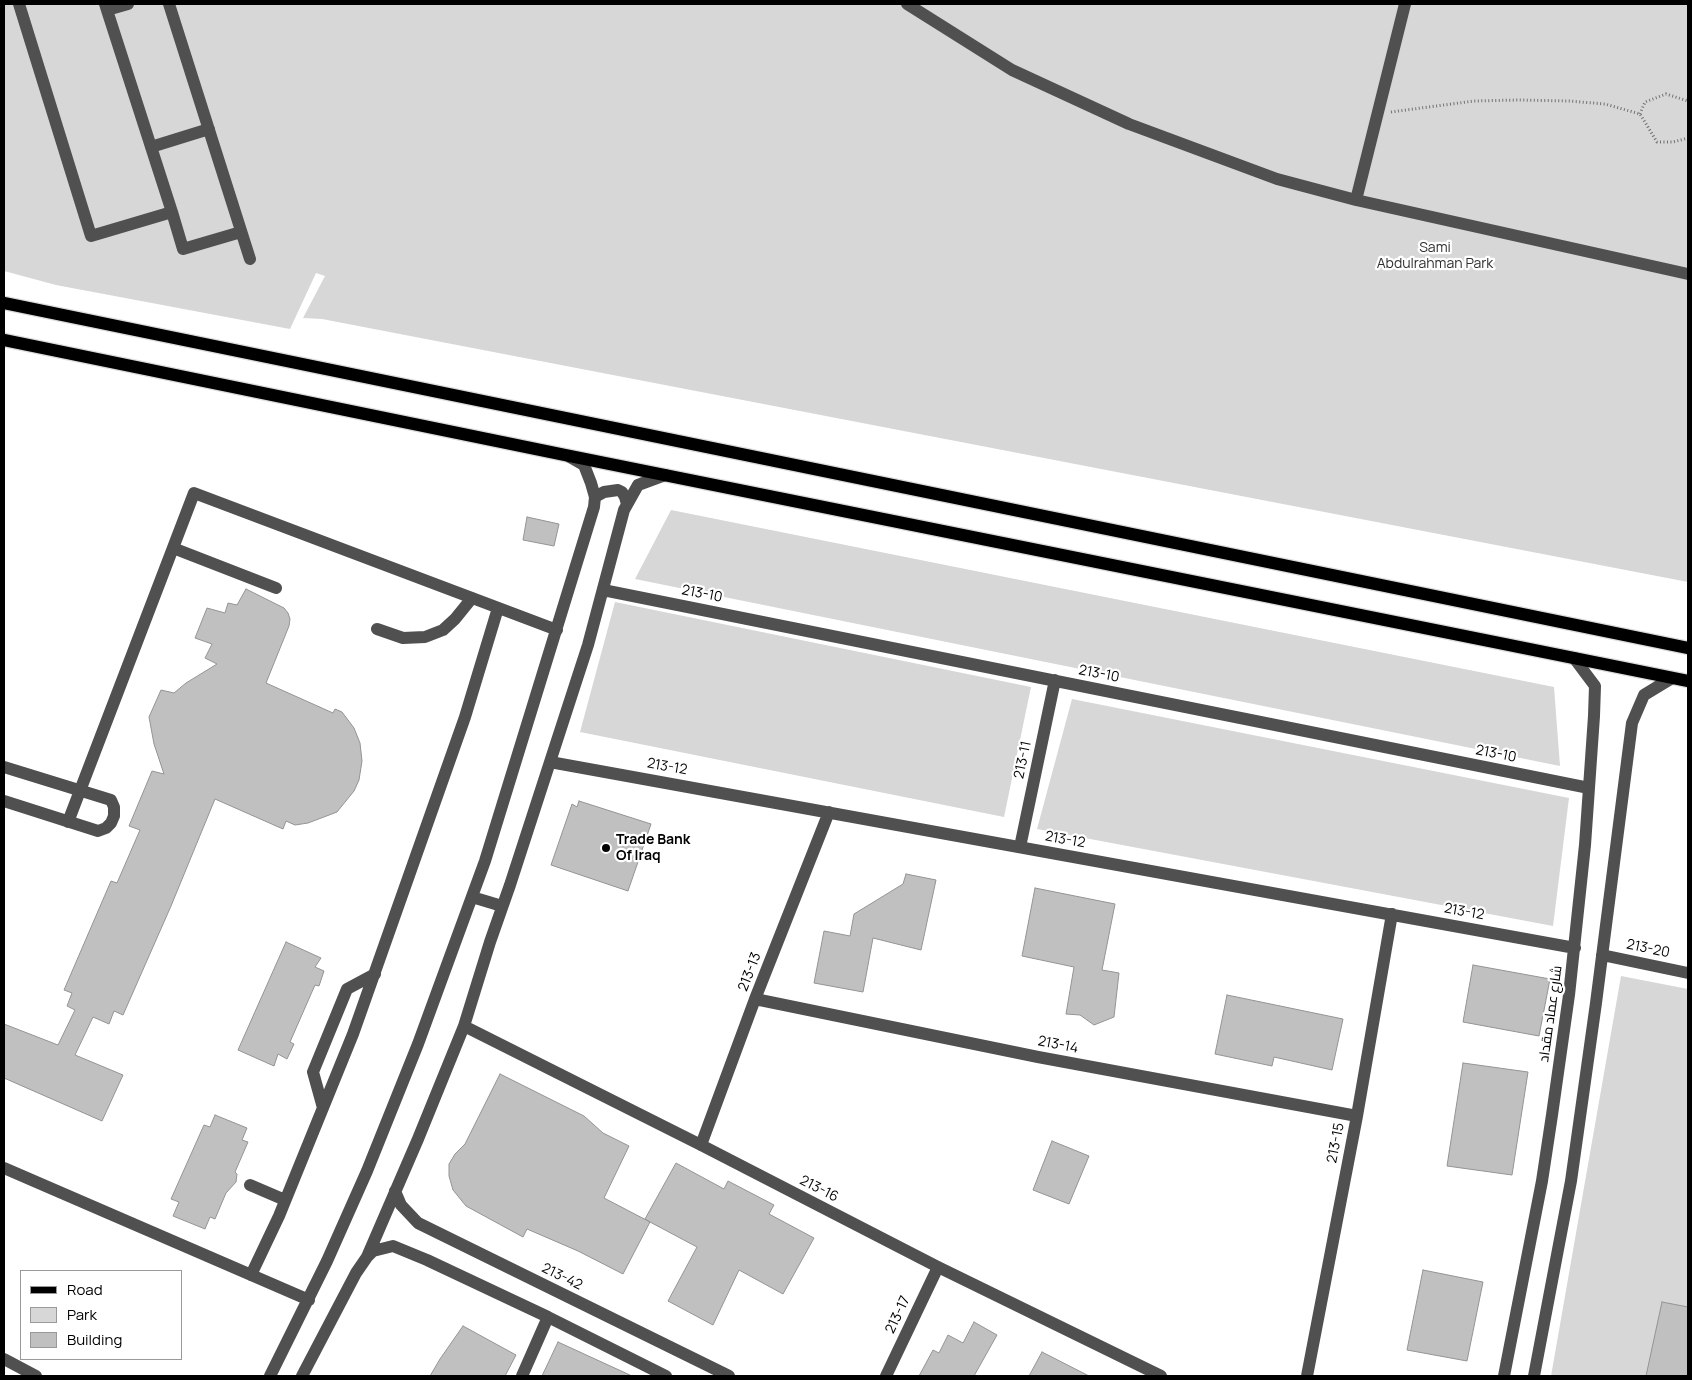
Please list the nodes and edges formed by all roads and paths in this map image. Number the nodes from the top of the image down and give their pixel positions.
1 (19, 4) edge
2 (128, 4) edge
3 (169, 4) edge
4 (907, 4) edge
5 (1405, 4) edge
6 (106, 7) edge
7 (1688, 101) edge
8 (1378, 114) junction
9 (1640, 114) junction
10 (209, 130) junction
11 (1688, 138) edge
12 (151, 147) junction
13 (1356, 200) junction
14 (172, 212) junction
15 (241, 232) junction
16 (250, 259) dead end
17 (1688, 274) edge
18 (4, 302) edge
19 (4, 340) edge
20 (565, 455) junction
21 (665, 475) junction
22 (595, 497) junction
23 (627, 504) junction
24 (173, 548) junction
25 (276, 588) dead end
26 (603, 590) junction
27 (472, 598) junction
28 (498, 608) junction
29 (377, 629) dead end
30 (556, 630) junction
31 (1688, 648) edge
32 (1574, 658) junction
33 (1672, 678) junction
34 (1055, 680) junction
35 (1688, 681) edge
36 (550, 762) junction
37 (4, 767) edge
38 (1589, 788) junction
39 (80, 790) junction
40 (4, 801) edge
41 (829, 812) junction
42 (68, 822) junction
43 (1020, 847) junction
44 (472, 896) junction
45 (502, 906) junction
46 (1392, 914) junction
47 (1575, 948) junction
48 (1602, 955) junction
49 (1688, 973) edge
50 (375, 974) junction
51 (755, 999) junction
52 (464, 1026) junction
53 (323, 1108) junction
54 (1357, 1116) junction
55 (701, 1145) junction
56 (4, 1168) edge
57 (250, 1185) dead end
58 (395, 1191) junction
59 (285, 1200) junction
60 (366, 1257) junction
61 (938, 1267) junction
62 (251, 1275) junction
63 (309, 1300) junction
64 (548, 1317) junction
65 (4, 1359) edge
66 (36, 1376) edge
67 (270, 1376) edge
68 (302, 1376) edge
69 (522, 1376) edge
70 (666, 1376) edge
71 (729, 1376) edge
72 (886, 1376) edge
73 (1161, 1376) edge
74 (1307, 1376) edge
75 (1504, 1376) edge
76 (1534, 1376) edge

1 - 14 street
2 - 6 street
3 - 10 street
4 - 13 street
5 - 8 street
6 - 12 street
7 - 9 path
8 - 9 path
8 - 13 street
9 - 11 path
10 - 12 street
10 - 15 street
12 - 14 street
13 - 17 street
14 - 15 street
15 - 16 street
18 - 31 main road
19 - 20 main road
20 - 21 main road
20 - 22 street
21 - 23 street
21 - 32 main road
22 - 23 street
22 - 30 street
23 - 26 street
24 - 25 street
24 - 27 street
24 - 39 street
26 - 34 street, 213-10
26 - 36 street
27 - 28 street
27 - 29 street
28 - 30 street
28 - 50 street
30 - 44 street
32 - 33 main road
32 - 38 street, شارع عماد مقداد
33 - 35 main road
33 - 48 street
34 - 38 street, 213-10
34 - 43 street, 213-11
36 - 41 street, 213-12
36 - 45 street
37 - 39 street
38 - 47 street, شارع عماد مقداد
39 - 42 street
39 - 42 street
40 - 42 street
41 - 43 street, 213-12
41 - 51 street, 213-13
43 - 46 street, 213-12
44 - 45 street
44 - 63 street
45 - 52 street
46 - 47 street, 213-12
46 - 54 street, 213-15
47 - 75 street, شارع عماد مقداد
48 - 49 street, 213-20
48 - 76 street
50 - 53 street
50 - 53 street
51 - 54 street, 213-14
51 - 55 street, 213-13
52 - 55 street, 213-16
52 - 58 street
53 - 59 street
54 - 74 street, 213-15
55 - 61 street, 213-16
56 - 62 street
57 - 59 street
58 - 60 street
58 - 71 street, 213-42
59 - 62 street
60 - 64 street
60 - 68 street
61 - 72 street, 213-17
61 - 73 street, 213-16
62 - 63 street
63 - 67 street
64 - 69 street
64 - 70 street
65 - 66 street

